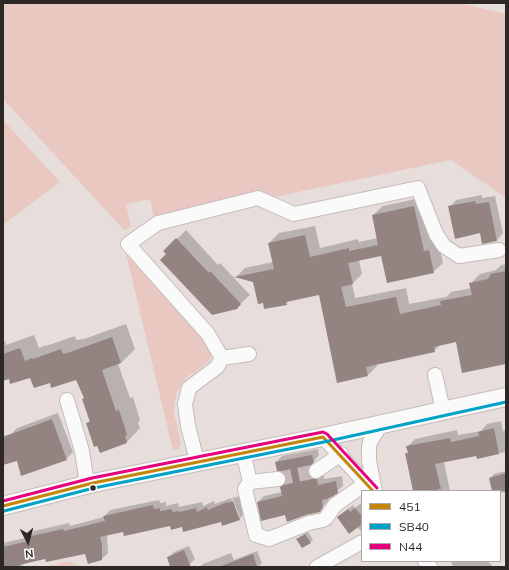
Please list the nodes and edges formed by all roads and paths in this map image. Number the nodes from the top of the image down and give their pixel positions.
1 (499, 250) dead end
2 (249, 354) dead end
3 (222, 358) junction
4 (435, 375) dead end
5 (506, 397) edge
6 (67, 400) dead end
7 (443, 410) junction
8 (381, 424) junction
9 (324, 436) junction
10 (243, 452) junction
11 (340, 454) junction
12 (197, 461) junction
13 (316, 471) tunnel mouth
14 (278, 479) tunnel mouth
15 (250, 482) junction
16 (87, 484) junction
17 (371, 488) edge
18 (361, 493) edge
19 (3, 505) edge
20 (361, 543) edge
21 (317, 567) edge

1 - 3 street
2 - 3 street
3 - 12 street
4 - 7 street
5 - 7 main road
6 - 16 street
7 - 8 main road
8 - 9 main road
8 - 17 street
9 - 10 main road
9 - 11 street
10 - 12 main road
10 - 15 street
11 - 13 street
11 - 17 street
12 - 16 main road
14 - 15 street
15 - 18 street
16 - 19 main road
20 - 21 street

